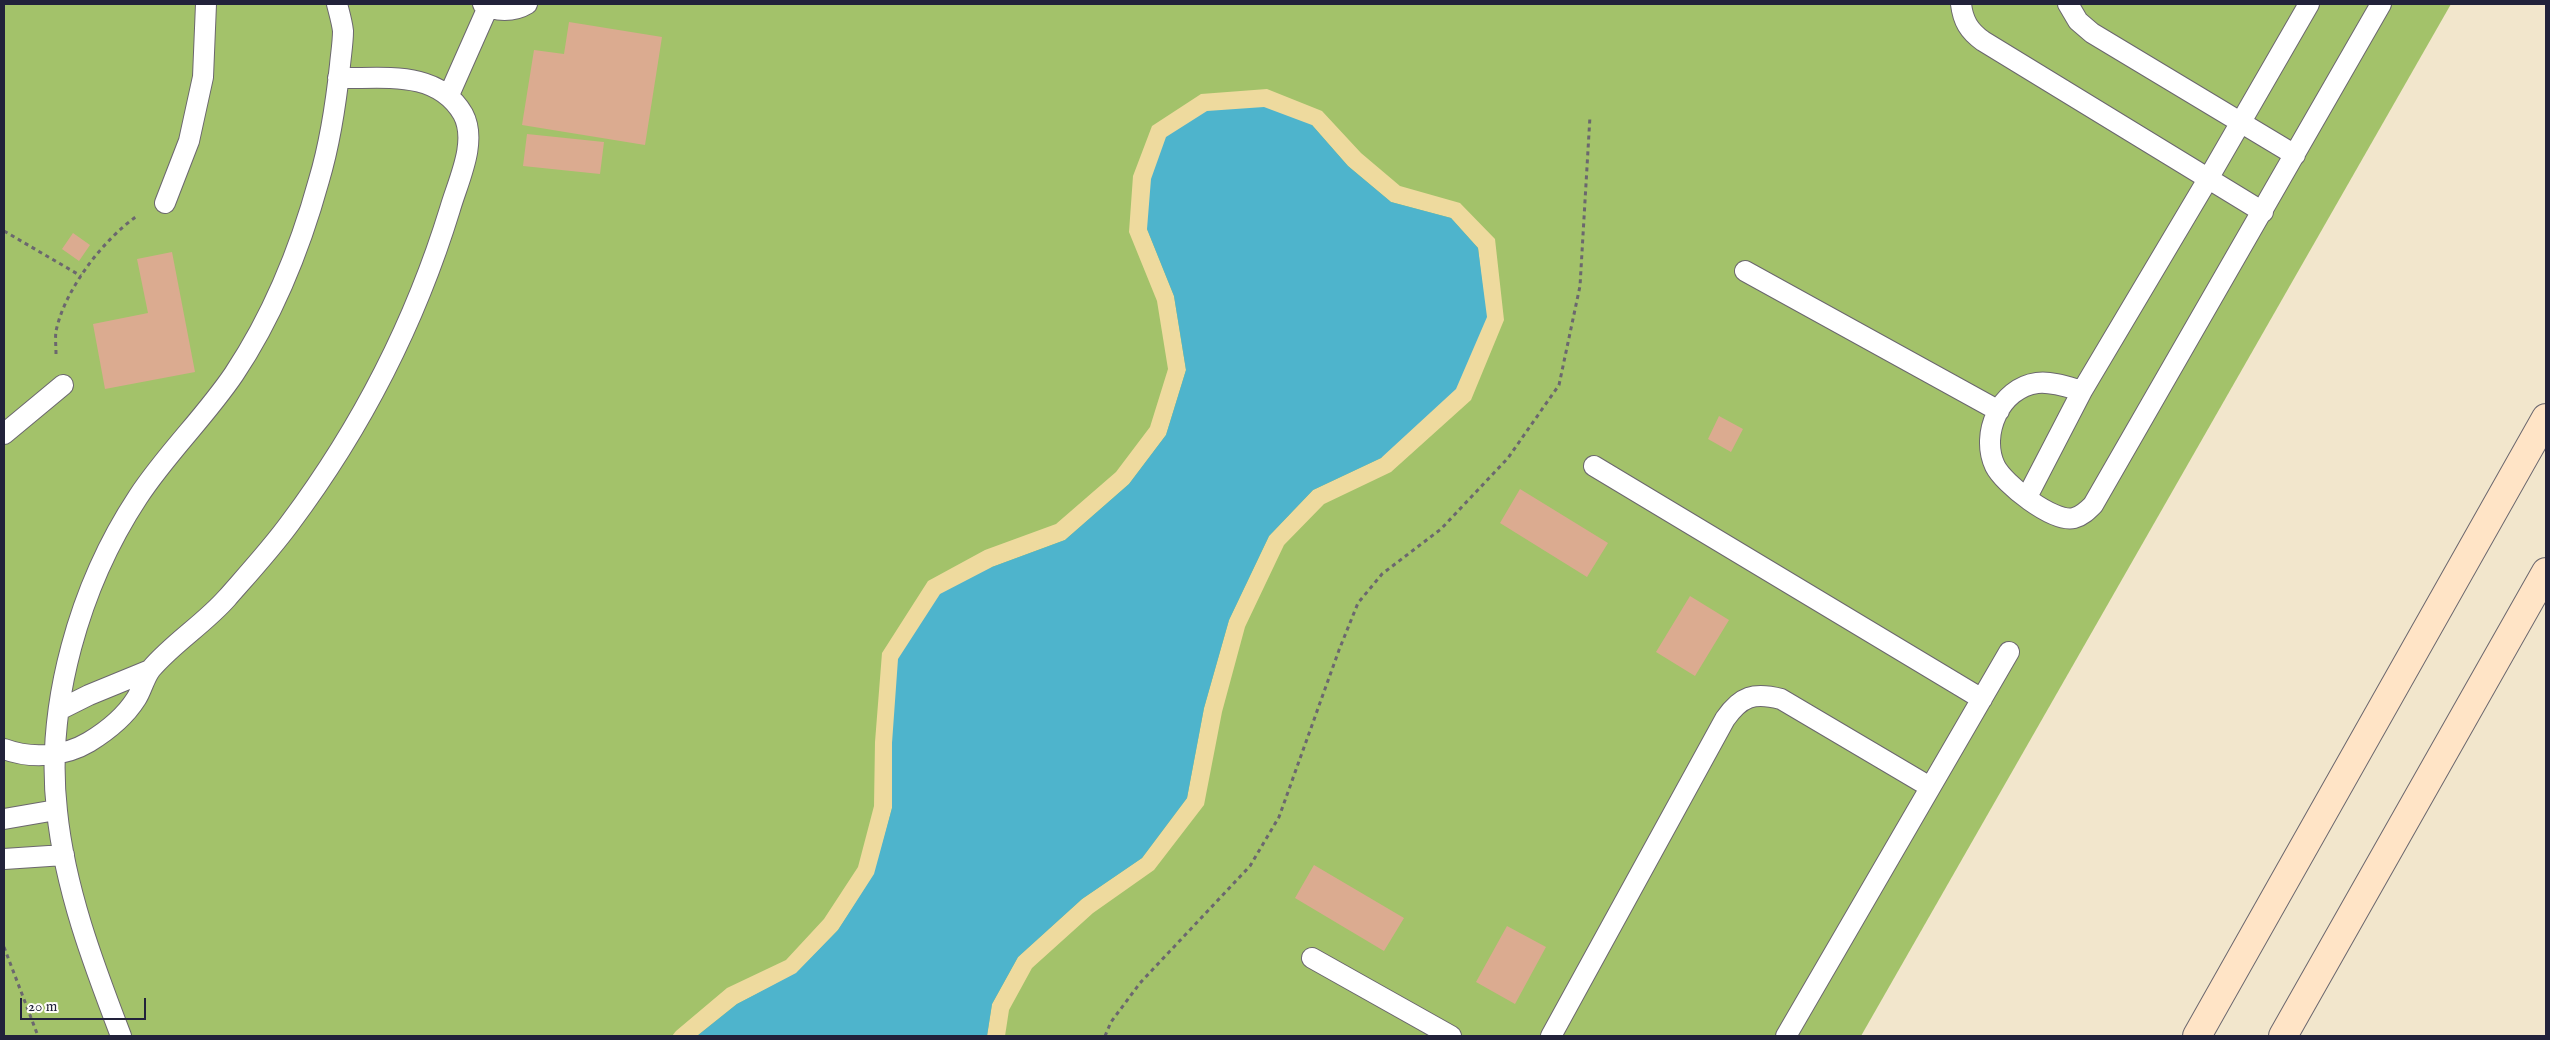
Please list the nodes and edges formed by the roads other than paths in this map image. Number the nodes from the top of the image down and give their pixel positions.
1 (206, 4) edge
2 (337, 4) edge
3 (527, 4) edge
4 (1961, 4) edge
5 (2068, 4) edge
6 (2309, 4) edge
7 (2381, 4) edge
8 (485, 5) edge
9 (338, 78) junction
10 (449, 95) junction
11 (2240, 124) junction
12 (2295, 155) junction
13 (2208, 179) junction
14 (165, 203) road end
15 (2263, 212) junction
16 (1745, 271) dead end
17 (63, 385) road end
18 (2082, 391) junction
19 (1999, 411) junction
20 (2546, 418) edge
21 (4, 434) edge
22 (1594, 466) dead end
23 (2027, 497) junction
24 (2546, 572) edge
25 (2009, 652) dead end
26 (150, 670) junction
27 (1982, 699) junction
28 (59, 710) junction
29 (4, 749) edge
30 (55, 756) junction
31 (1930, 787) junction
32 (56, 810) junction
33 (4, 819) edge
34 (64, 854) junction
35 (4, 859) edge
36 (1312, 958) dead end
37 (121, 1036) edge
38 (1451, 1036) edge
39 (1551, 1036) edge
40 (1786, 1036) edge
41 (2197, 1036) edge
42 (2283, 1036) edge

1 - 14 lane
2 - 9 lane
3 - 8 lane
4 - 13 lane
5 - 11 lane
6 - 11 lane
7 - 12 lane
8 - 10 lane
9 - 10 lane
9 - 28 lane
10 - 26 lane
11 - 12 lane
11 - 13 lane
12 - 15 lane
13 - 15 lane
13 - 18 lane
15 - 23 lane
16 - 19 lane
17 - 21 lane
18 - 19 lane
18 - 23 lane
19 - 23 lane
20 - 41 street
22 - 27 lane
24 - 42 street
25 - 27 lane
26 - 28 lane
26 - 30 lane
27 - 31 lane
28 - 30 lane
29 - 30 lane
30 - 32 lane
31 - 39 lane
31 - 40 lane
32 - 33 lane
32 - 34 lane
34 - 35 lane
34 - 37 lane
36 - 38 lane

